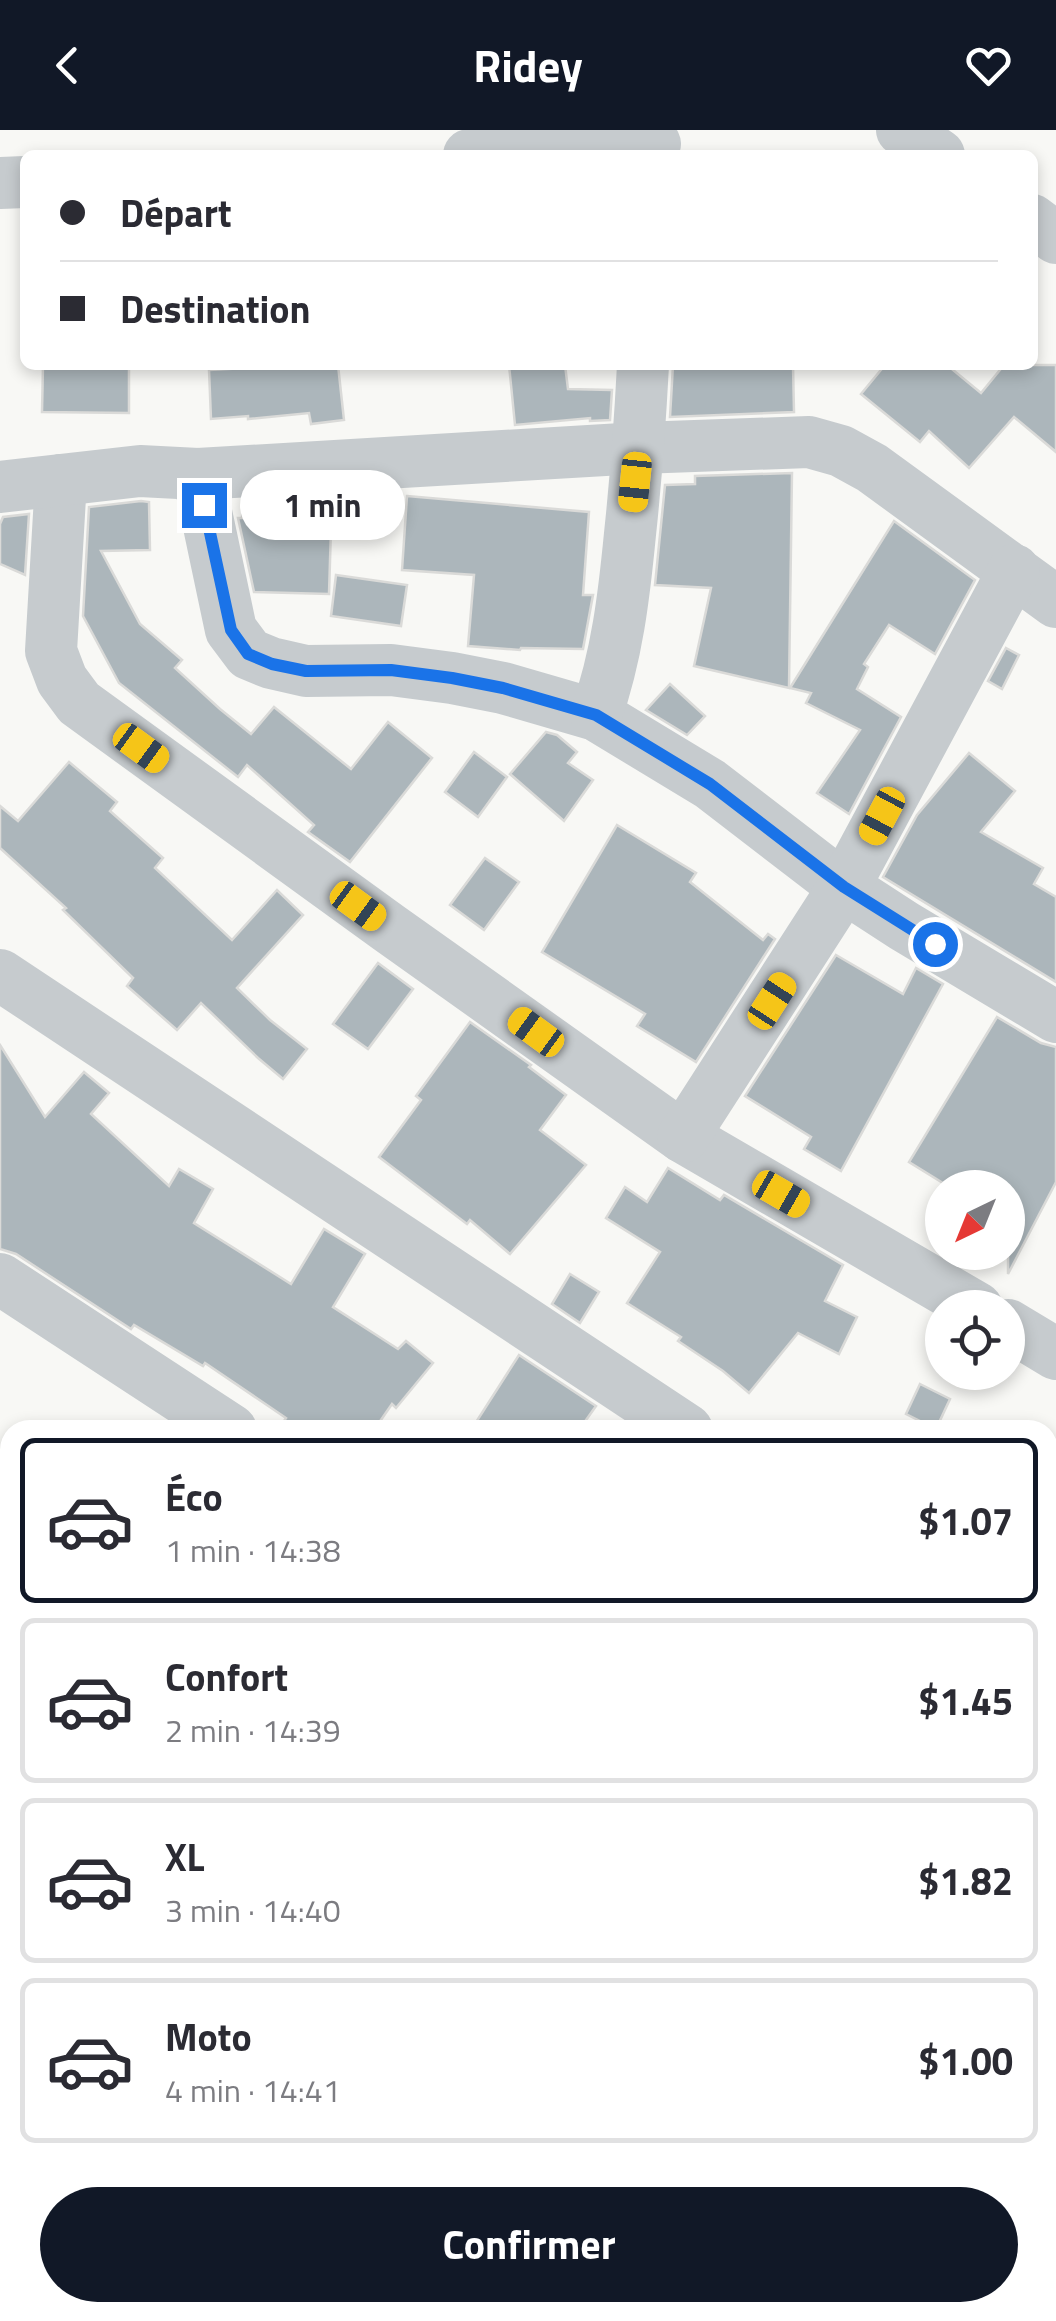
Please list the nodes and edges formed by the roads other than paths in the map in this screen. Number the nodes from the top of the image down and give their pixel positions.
1 (902, 130) edge
2 (655, 143) edge
3 (546, 150) edge
4 (932, 150) edge
5 (643, 370) edge
6 (638, 448) junction
7 (198, 474) junction
8 (60, 480) junction
9 (0, 486) edge
10 (1014, 570) junction
11 (1056, 602) edge
12 (596, 715) junction
13 (844, 887) junction
14 (0, 975) edge
15 (1056, 1017) edge
16 (683, 1137) junction
17 (0, 1279) edge
18 (946, 1290) edge
19 (1025, 1336) edge
20 (1056, 1354) edge
21 (217, 1420) edge
22 (672, 1420) edge

1 - 4 street
2 - 3 street
5 - 6 street
6 - 7 street
6 - 10 street
6 - 12 street
7 - 8 street
7 - 12 street
8 - 9 street
8 - 16 street
10 - 11 street
10 - 13 street
12 - 13 street
13 - 15 street
13 - 16 street
14 - 22 street
16 - 18 street
17 - 21 street
19 - 20 street

